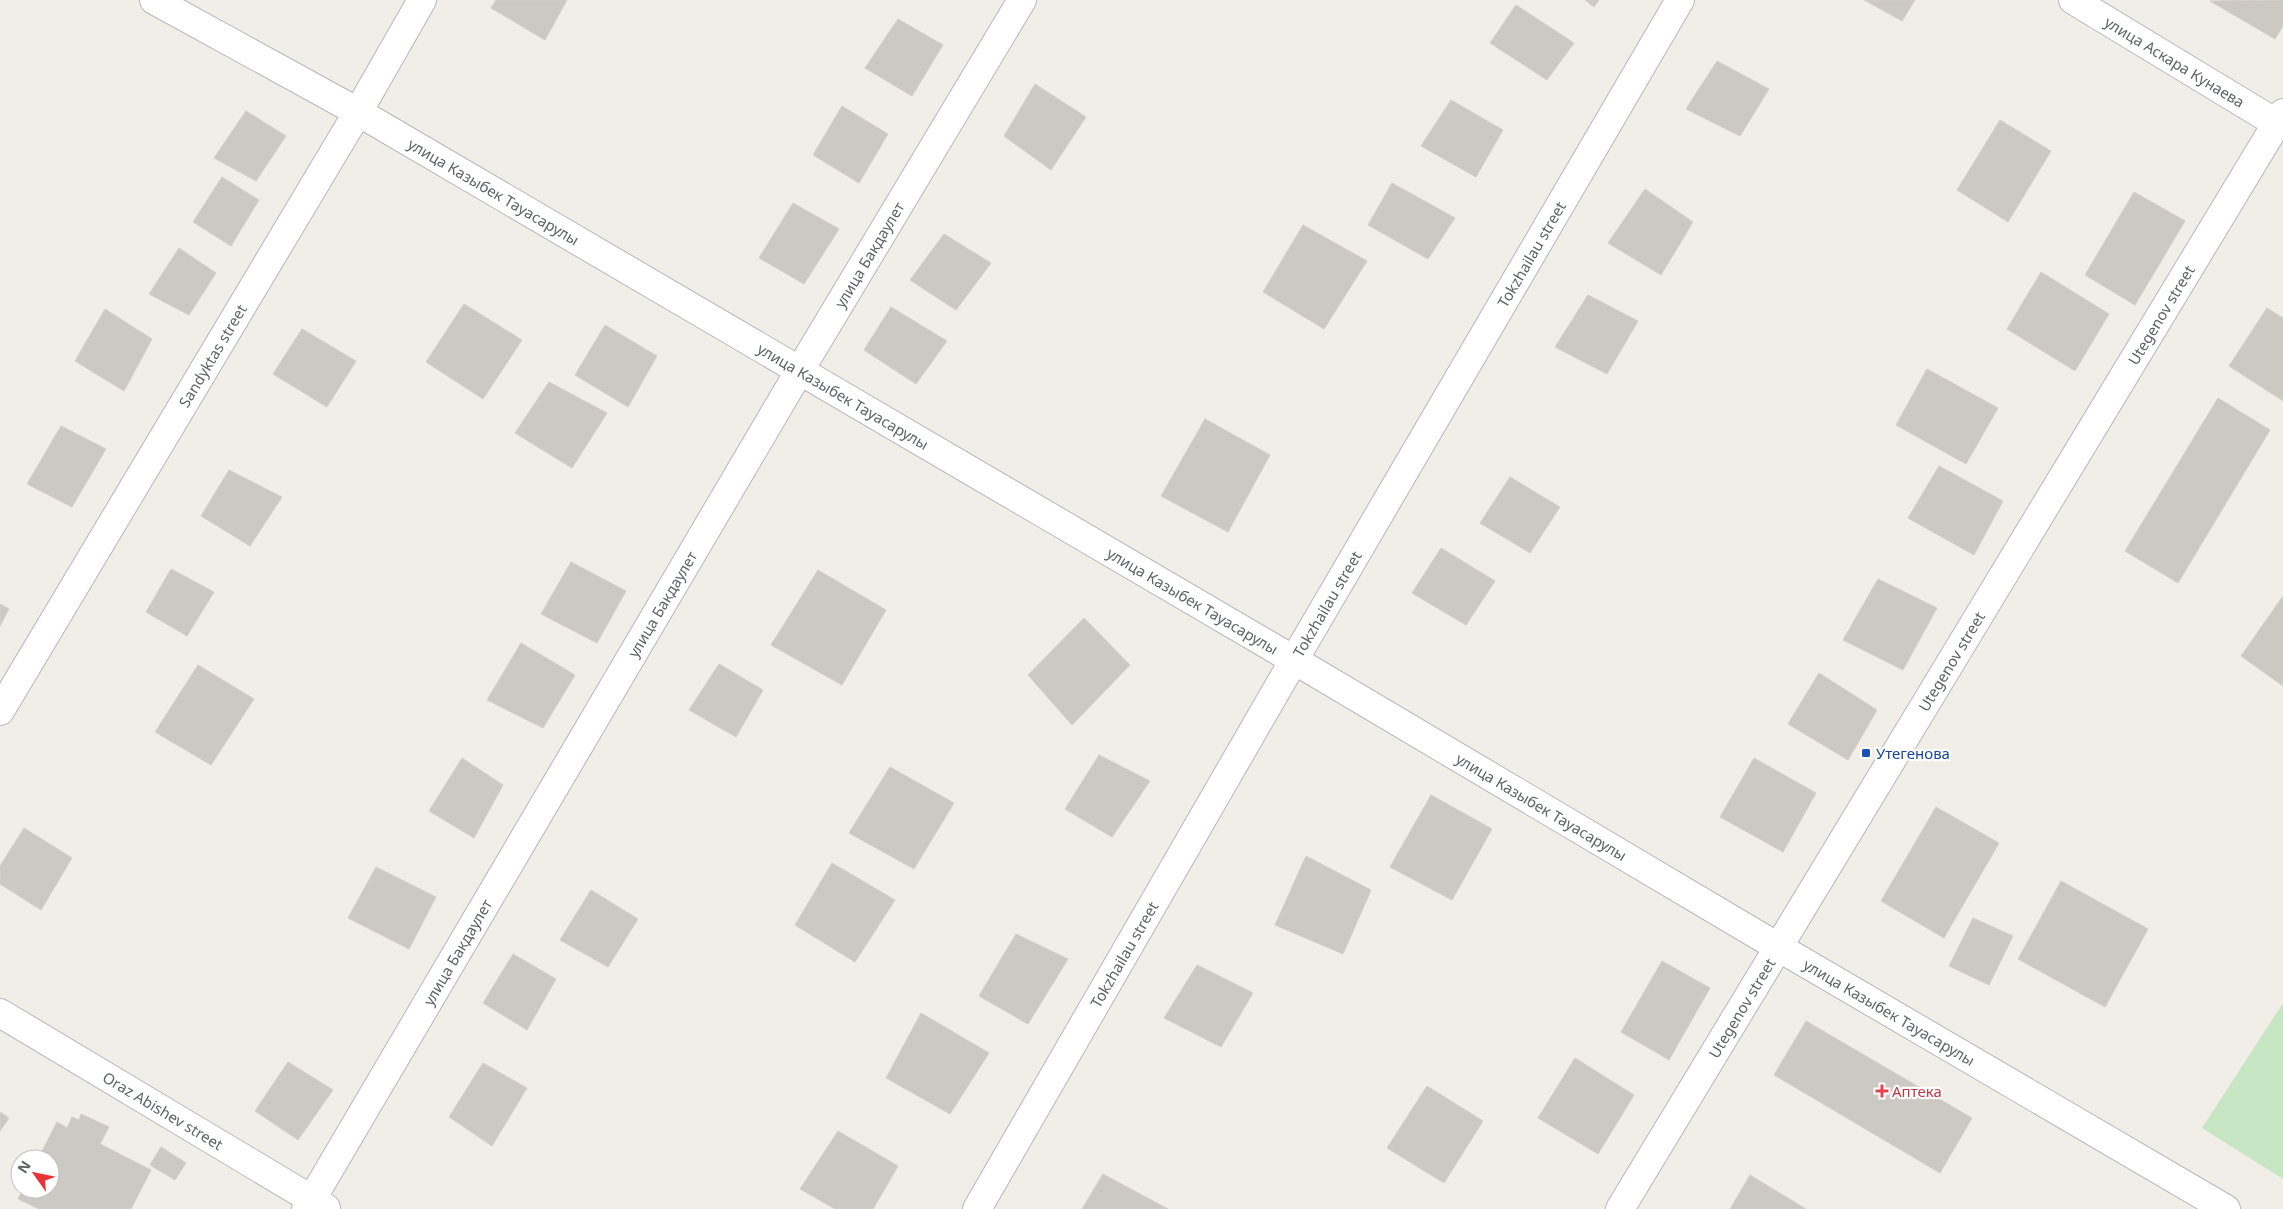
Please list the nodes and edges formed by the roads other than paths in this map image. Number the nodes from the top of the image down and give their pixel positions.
1 (154, 0) edge
2 (422, 0) edge
3 (1022, 0) edge
4 (1680, 0) edge
5 (2073, 0) edge
6 (358, 112) junction
7 (2280, 118) edge
8 (800, 370) junction
9 (1294, 660) junction
10 (0, 711) edge
11 (1778, 947) junction
12 (0, 1013) edge
13 (314, 1206) edge
14 (977, 1209) edge
15 (1620, 1209) edge
16 (2226, 1209) edge

1 - 6 street, улица Казыбек Тауасарулы
2 - 6 street, Sandyktas street
3 - 8 street, улица Бакдаулет
4 - 9 street, Tokzhailau street
5 - 7 street, улица Аскара Кунаева
6 - 8 street, улица Казыбек Тауасарулы
6 - 10 street, Sandyktas street
7 - 11 street, Utegenov street
8 - 9 street, улица Казыбек Тауасарулы
8 - 13 street, улица Бакдаулет
9 - 11 street, улица Казыбек Тауасарулы
9 - 14 street, Tokzhailau street
11 - 15 street, Utegenov street
11 - 16 street, улица Казыбек Тауасарулы
12 - 13 street, Oraz Abishev street

